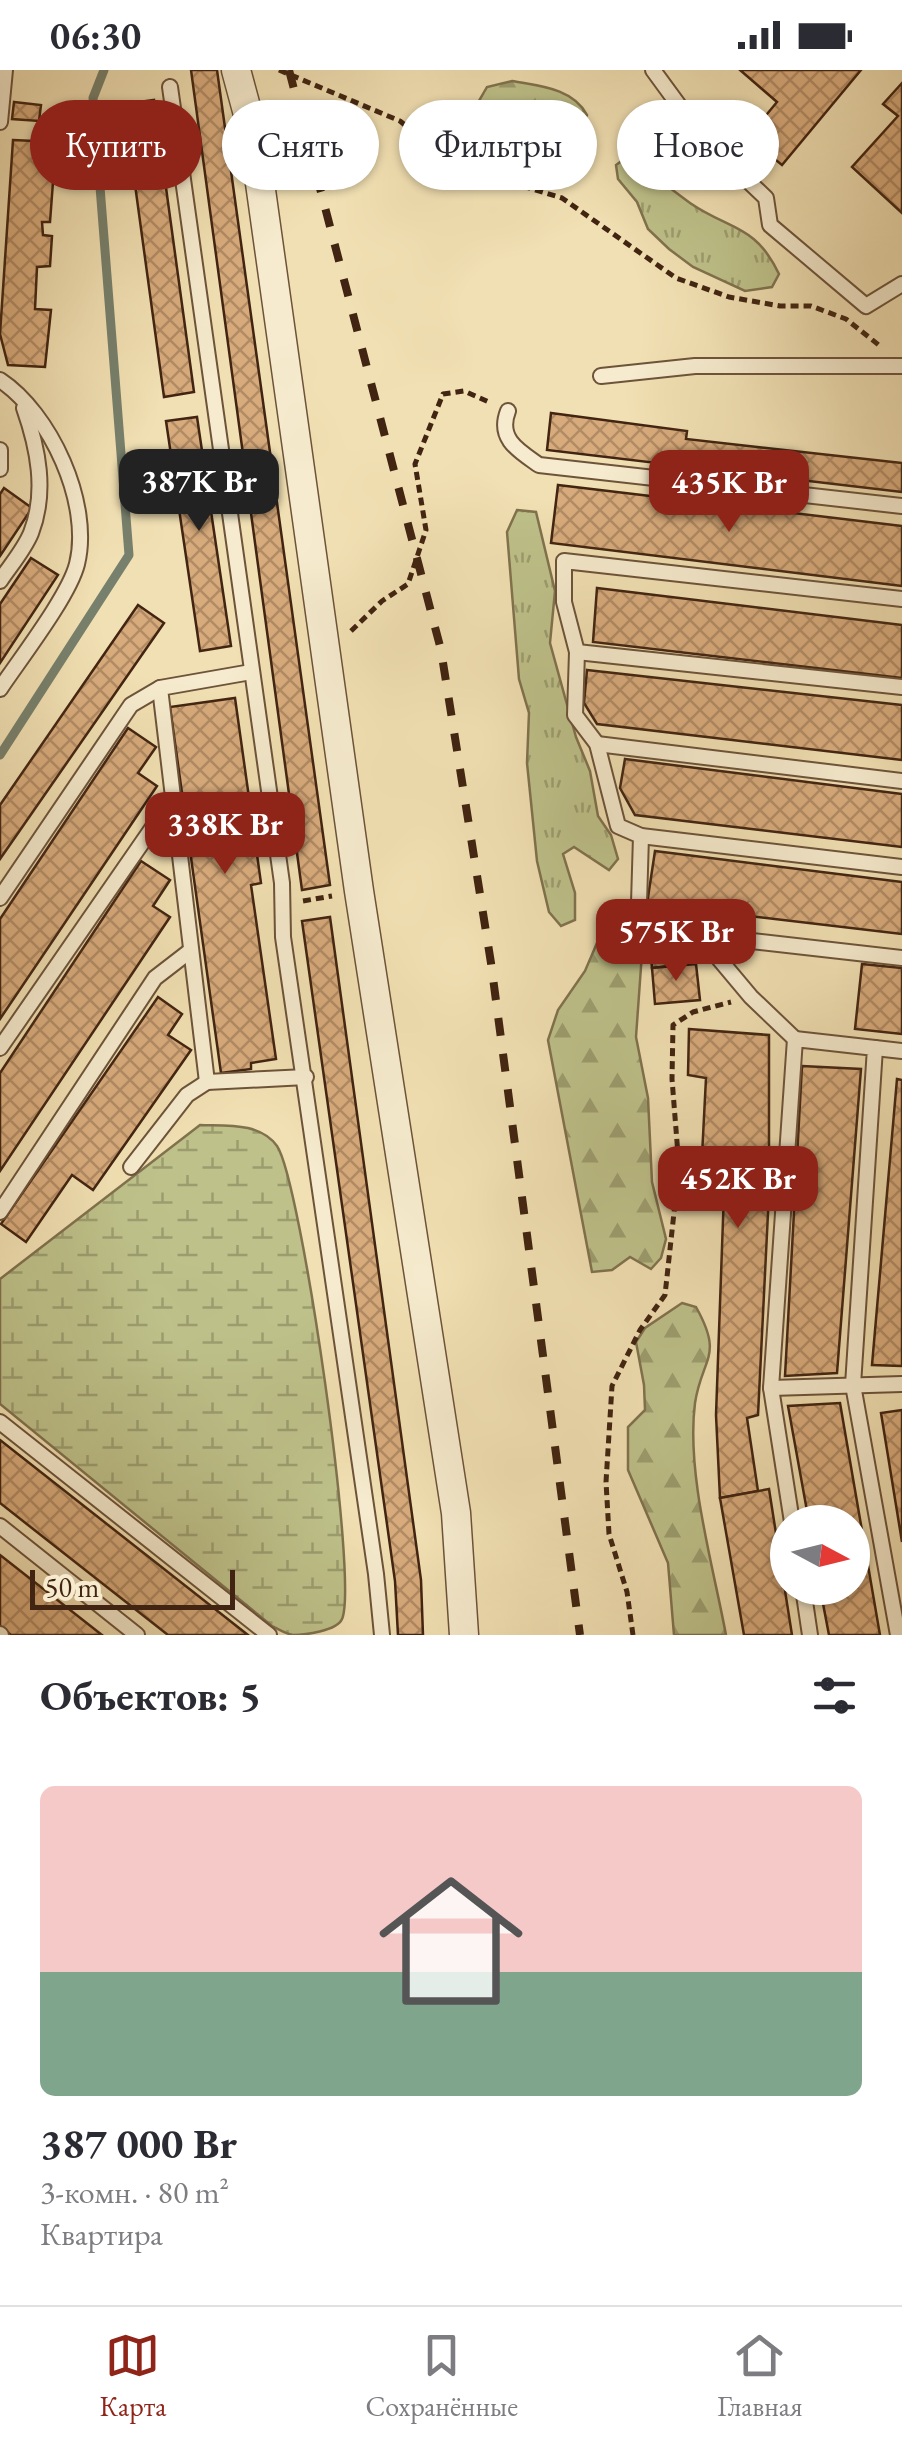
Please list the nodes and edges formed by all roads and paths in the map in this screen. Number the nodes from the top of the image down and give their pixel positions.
1 (5, 70) edge
2 (236, 70) edge
3 (279, 70) edge
4 (654, 70) edge
5 (170, 87) dead end
6 (0, 122) edge
7 (902, 284) edge
8 (888, 353) dead end
9 (902, 366) edge
10 (601, 376) dead end
11 (0, 380) edge
12 (19, 393) junction
13 (508, 411) joint
14 (0, 450) edge
15 (0, 468) edge
16 (902, 506) edge
17 (0, 580) edge
18 (902, 600) edge
19 (326, 652) junction
20 (578, 652) junction
21 (251, 672) junction
22 (902, 686) edge
23 (160, 688) junction
24 (0, 689) edge
25 (597, 744) junction
26 (902, 781) edge
27 (171, 801) junction
28 (641, 836) junction
29 (902, 867) edge
30 (359, 891) junction
31 (0, 898) edge
32 (282, 904) junction
33 (699, 935) junction
34 (190, 951) junction
35 (902, 958) edge
36 (751, 997) junction
37 (795, 1038) junction
38 (0, 1048) edge
39 (875, 1048) junction
40 (902, 1051) edge
41 (306, 1077) junction
42 (207, 1082) junction
43 (132, 1167) dead end
44 (0, 1212) edge
45 (853, 1384) junction
46 (902, 1384) edge
47 (770, 1388) junction
48 (0, 1422) edge
49 (789, 1505) edge
50 (0, 1526) edge
51 (806, 1605) edge
52 (137, 1635) edge
53 (269, 1635) edge
54 (382, 1635) edge
55 (464, 1635) edge
56 (633, 1635) edge
57 (810, 1635) edge
58 (898, 1635) edge

1 - 6 lane
2 - 19 street
3 - 8 path
4 - 7 lane
5 - 21 lane
9 - 10 lane
11 - 12 lane
12 - 17 lane
12 - 24 lane
13 - 16 lane
13 - 19 path
14 - 15 lane
18 - 20 lane
19 - 30 street
20 - 22 lane
20 - 25 lane
21 - 23 lane
21 - 32 lane
23 - 27 lane
23 - 31 lane
25 - 26 lane
25 - 28 lane
27 - 34 lane
27 - 38 lane
28 - 29 lane
28 - 33 lane
30 - 32 path
30 - 55 street
32 - 41 lane
33 - 35 lane
33 - 36 lane
34 - 42 lane
34 - 44 lane
36 - 37 lane
36 - 56 path
37 - 39 lane
37 - 47 lane
39 - 40 lane
39 - 45 lane
41 - 42 lane
41 - 54 lane
42 - 43 lane
45 - 46 lane
45 - 47 lane
45 - 58 lane
47 - 49 lane
48 - 53 lane
50 - 52 lane
51 - 57 lane

